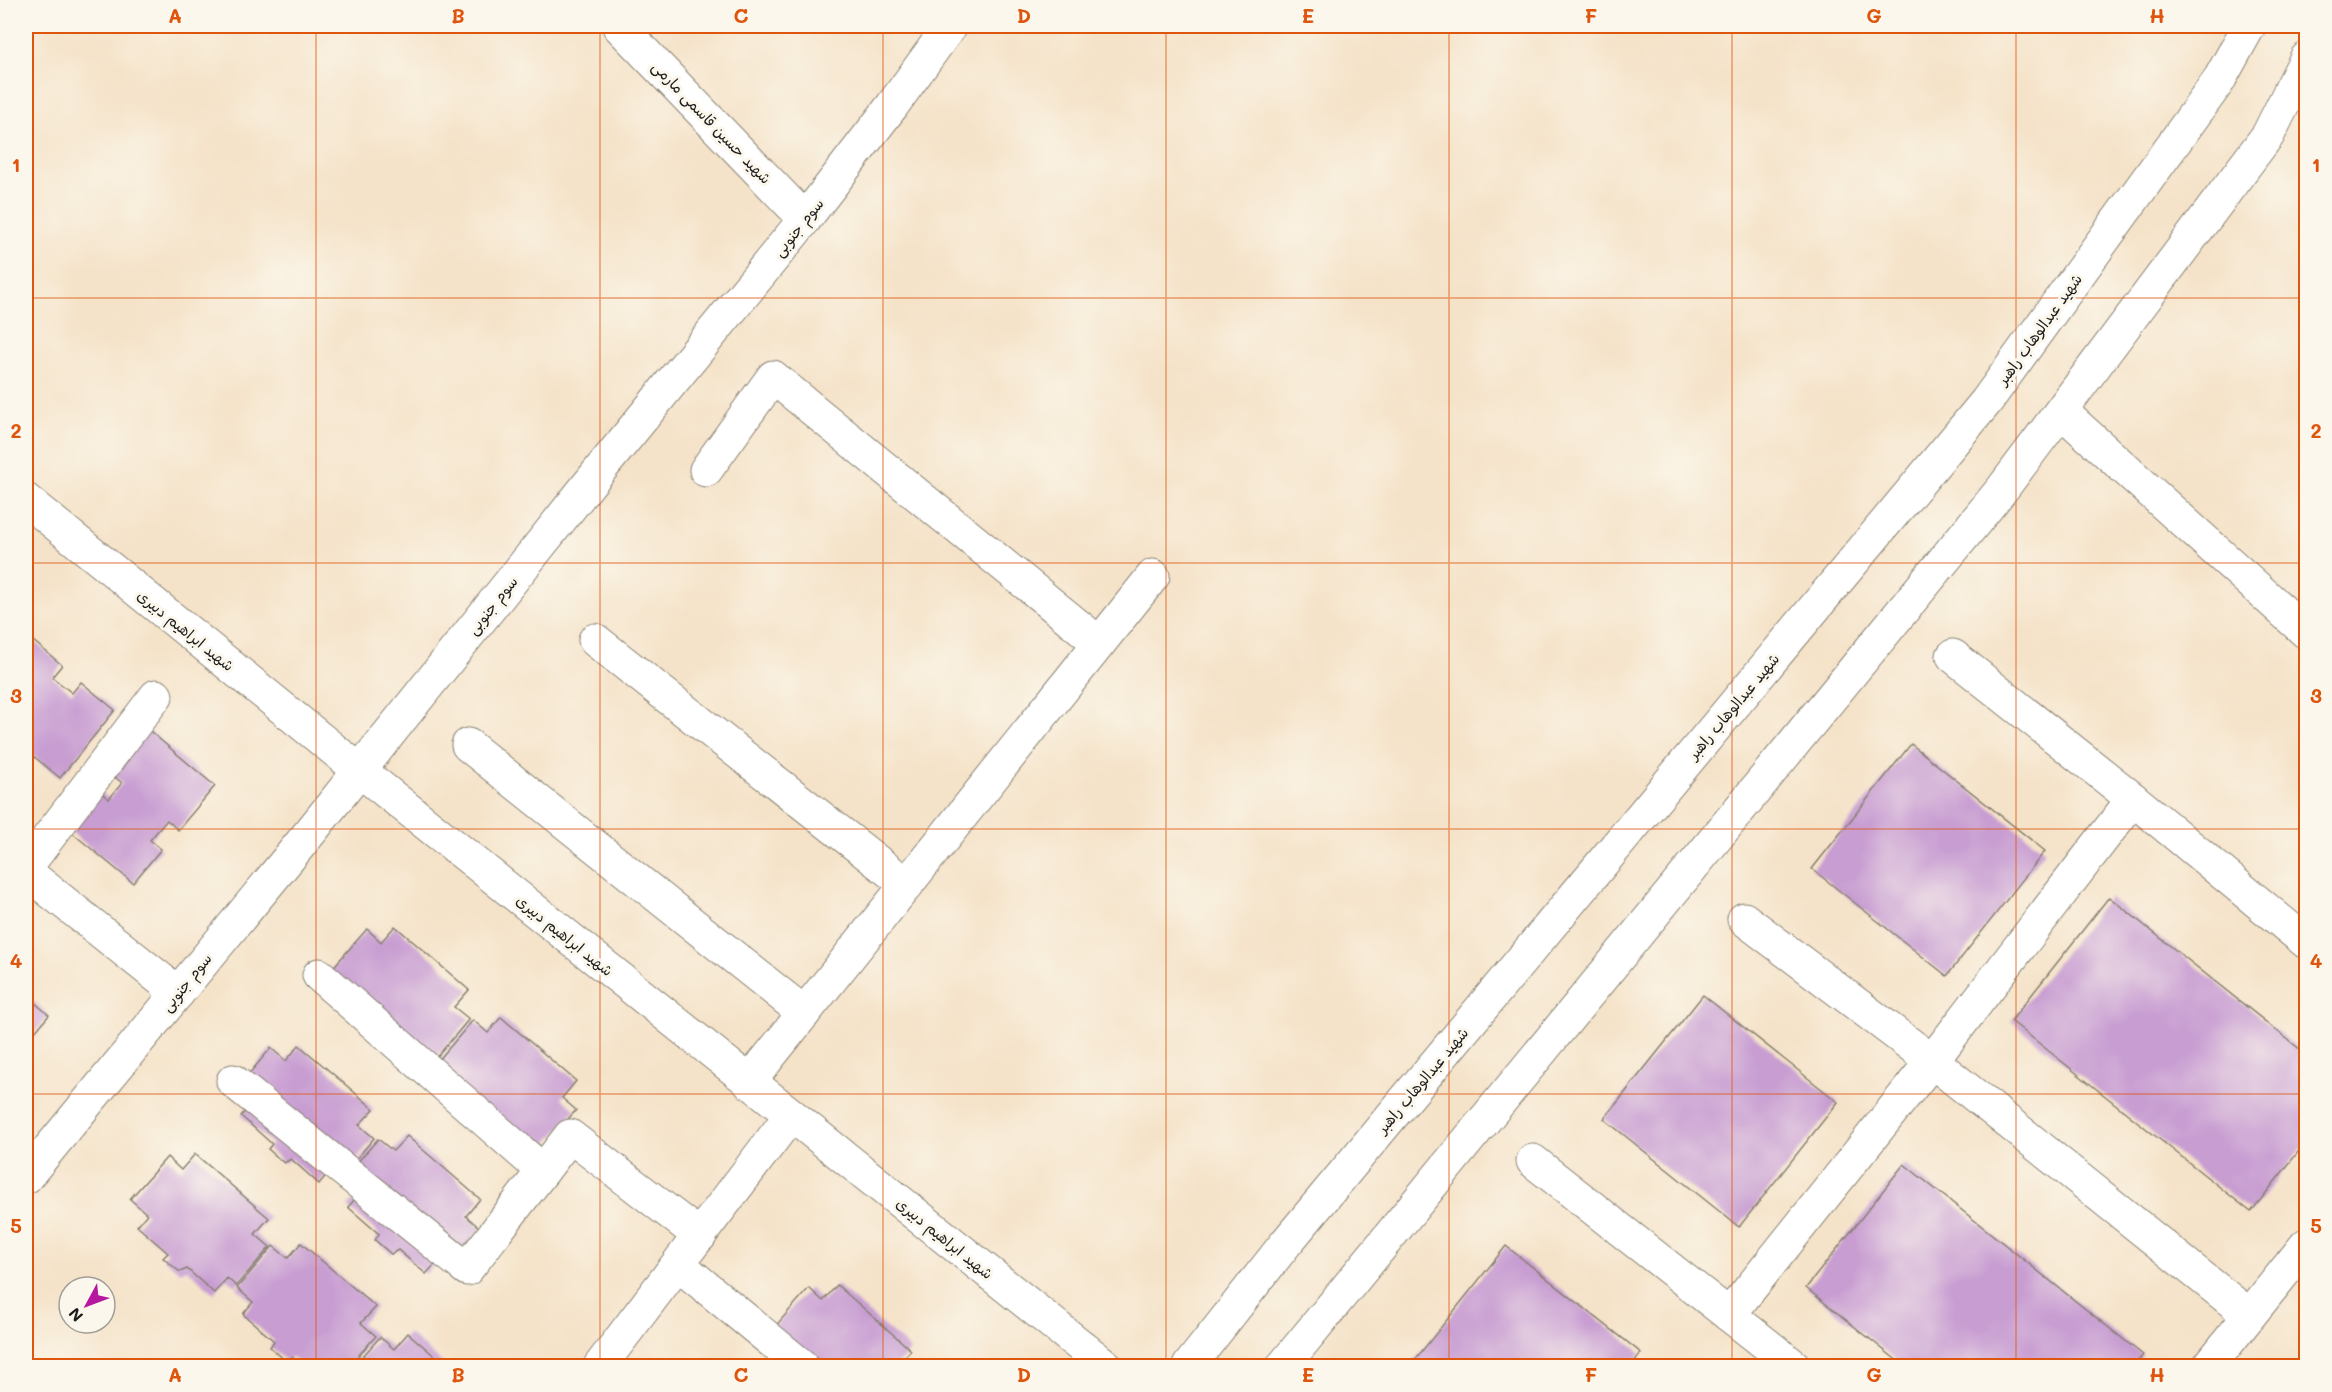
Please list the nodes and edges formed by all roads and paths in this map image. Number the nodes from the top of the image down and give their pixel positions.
1 (619, 26) edge
2 (950, 26) edge
3 (2249, 26) edge
4 (2307, 59) edge
5 (805, 219) junction
6 (2061, 411) junction
7 (706, 470) dead end
8 (26, 500) edge
9 (1153, 576) dead end
10 (2307, 632) edge
11 (595, 640) dead end
12 (1099, 643) junction
13 (1953, 656) dead end
14 (156, 696) dead end
15 (468, 745) dead end
16 (359, 770) junction
17 (2133, 800) junction
18 (26, 870) edge
19 (907, 885) junction
20 (1744, 919) dead end
21 (2307, 942) edge
22 (319, 975) dead end
23 (178, 993) junction
24 (804, 1013) junction
25 (1932, 1061) junction
26 (233, 1081) dead end
27 (749, 1082) junction
28 (791, 1115) junction
29 (1533, 1161) dead end
30 (543, 1171) junction
31 (26, 1178) edge
32 (699, 1236) junction
33 (2307, 1245) edge
34 (678, 1264) junction
35 (1730, 1314) junction
36 (2249, 1315) junction
37 (600, 1366) edge
38 (802, 1366) edge
39 (1106, 1366) edge
40 (1190, 1366) edge
41 (1283, 1366) edge
42 (1794, 1366) edge
43 (2209, 1366) edge

1 - 5 street, شهید حسین قاسمی مارمی
2 - 5 street, سوم جنوبی
3 - 40 street, شهید عبدالوهاب راهبر
4 - 6 street
5 - 16 street, سوم جنوبی
6 - 10 street
6 - 41 street
7 - 12 street
8 - 16 street, شهید ابراهیم دبیری
9 - 12 street
11 - 19 street
12 - 19 street
13 - 17 street
14 - 18 street
15 - 24 street
16 - 23 street, سوم جنوبی
16 - 27 street, شهید ابراهیم دبیری
17 - 21 street
17 - 25 street
18 - 23 street
19 - 24 street
20 - 25 street
22 - 30 street
23 - 31 street, سوم جنوبی
24 - 27 street
25 - 35 street
25 - 36 street
26 - 30 street
27 - 28 street, شهید ابراهیم دبیری
28 - 32 street
28 - 39 street, شهید ابراهیم دبیری
29 - 35 street
30 - 32 street
32 - 34 street
33 - 36 street
34 - 37 street
34 - 38 street
35 - 42 street
36 - 43 street

